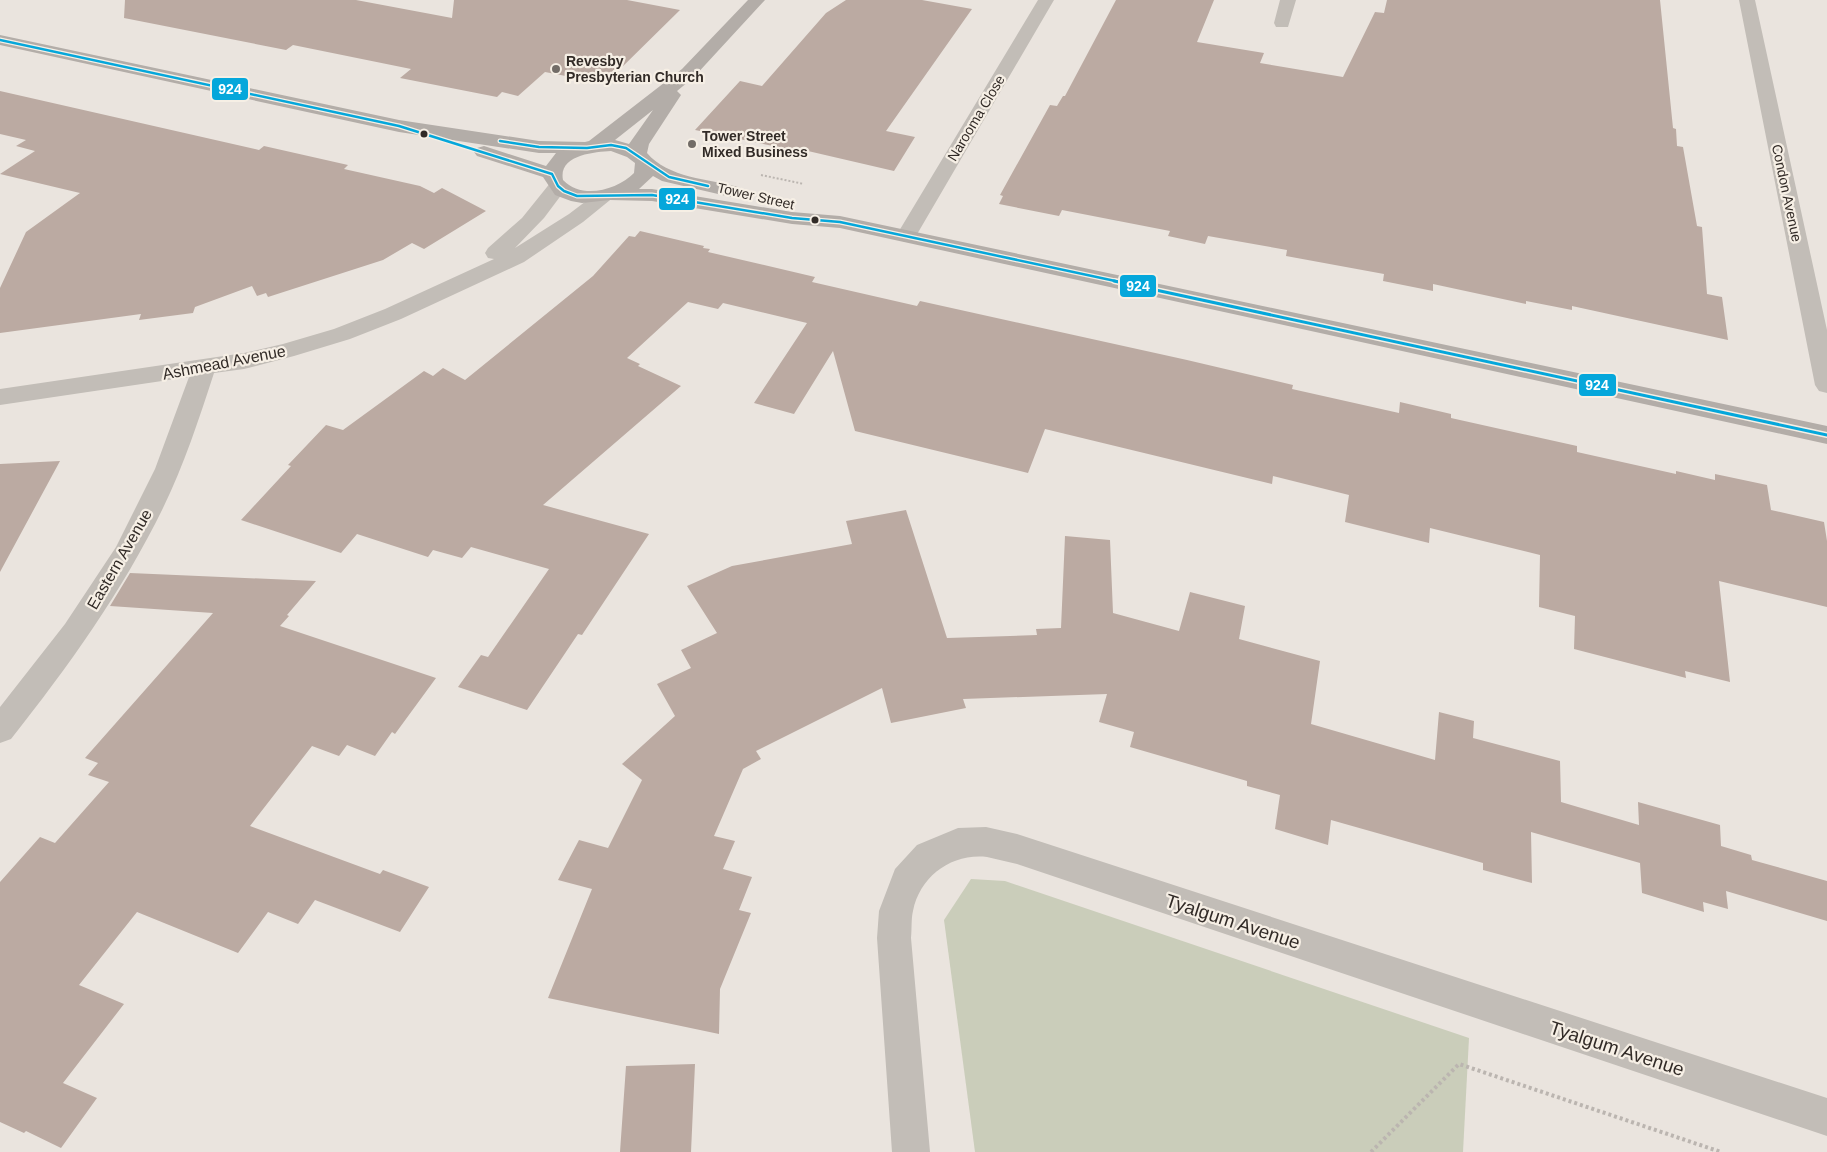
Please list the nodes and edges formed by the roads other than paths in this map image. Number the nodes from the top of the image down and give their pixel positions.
1 (757, 0) edge
2 (1046, 0) edge
3 (1288, 0) edge
4 (1747, 0) edge
5 (1282, 23) dead end
6 (0, 40) edge
7 (688, 73) junction
8 (399, 126) junction
9 (591, 147) junction
10 (641, 158) junction
11 (555, 180) junction
12 (608, 195) junction
13 (840, 222) junction
14 (906, 236) junction
15 (440, 292) junction
16 (204, 368) junction
17 (1827, 386) edge
18 (0, 397) edge
19 (1827, 435) edge
20 (0, 730) edge
21 (1827, 1118) edge
22 (912, 1152) edge

1 - 7 main road
2 - 14 street, Narooma Close
3 - 5 street
4 - 17 street, Condon Avenue
6 - 8 main road
7 - 9 main road
7 - 10 main road
8 - 9 main road
8 - 11 main road
9 - 10 main road
9 - 11 main road
10 - 12 main road
10 - 13 main road, Tower Street
11 - 12 main road
11 - 15 street, Ashmead Avenue
12 - 13 main road, Tower Street
12 - 15 street, Ashmead Avenue
13 - 14 main road, Tower Street
14 - 19 main road, Tower Street
15 - 16 street, Ashmead Avenue
16 - 18 street, Ashmead Avenue
16 - 20 street, Eastern Avenue
21 - 22 street, Tyalgum Avenue

